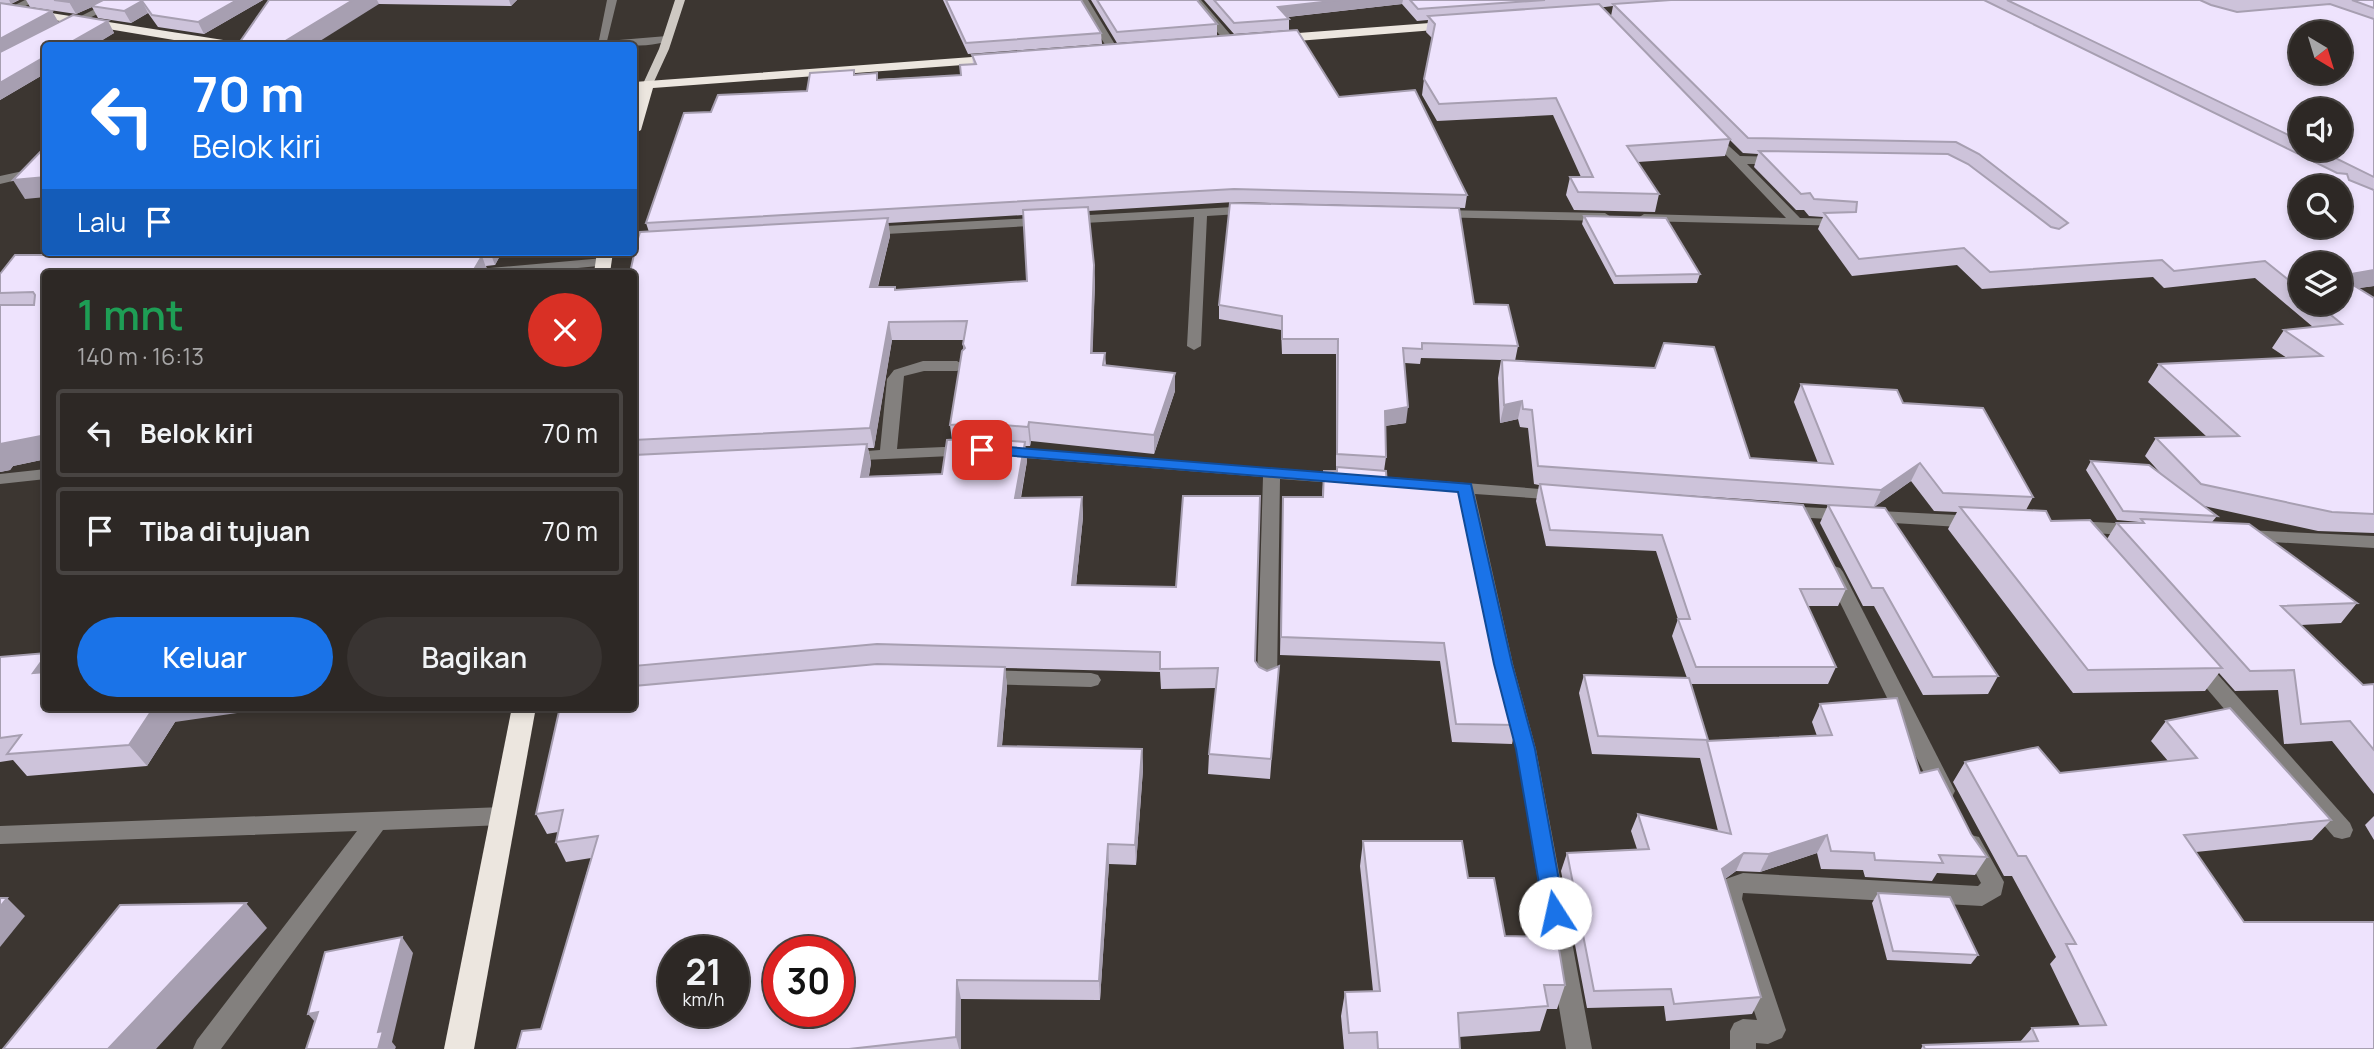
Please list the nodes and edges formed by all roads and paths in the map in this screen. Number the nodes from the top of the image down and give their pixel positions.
1 (33, 0) edge
2 (121, 0) edge
3 (612, 0) edge
4 (680, 0) edge
5 (1083, 0) edge
6 (1196, 0) edge
7 (6, 8) edge
8 (77, 20) junction
9 (1463, 25) edge
10 (55, 32) edge
11 (1258, 40) edge
12 (1245, 41) edge
13 (212, 42) edge
14 (602, 42) edge
15 (1225, 43) joint
16 (665, 44) junction
17 (637, 45) edge
18 (1121, 50) joint
19 (1101, 52) edge
20 (1018, 58) edge
21 (640, 86) edge
22 (637, 108) edge
23 (1699, 120) edge
24 (1737, 160) junction
25 (1792, 160) edge
26 (42, 170) edge
27 (0, 180) edge
28 (1262, 210) edge
29 (1201, 211) junction
30 (1426, 213) edge
31 (1796, 221) junction
32 (1844, 223) edge
33 (855, 232) edge
34 (603, 262) edge
35 (512, 270) edge
36 (1194, 346) dead end
37 (957, 366) edge
38 (888, 454) junction
39 (834, 457) edge
40 (1272, 472) junction
41 (42, 474) edge
42 (0, 479) edge
43 (1465, 487) junction
44 (1576, 496) edge
45 (1770, 511) edge
46 (1804, 513) junction
47 (1995, 523) edge
48 (2049, 526) edge
49 (2077, 527) junction
50 (2158, 531) edge
51 (2225, 535) edge
52 (2374, 542) edge
53 (2095, 545) edge
54 (2181, 646) edge
55 (960, 677) edge
56 (1091, 680) dead end
57 (1267, 681) edge
58 (527, 711) edge
59 (1951, 806) edge
60 (503, 816) junction
61 (377, 821) junction
62 (2343, 830) dead end
63 (1964, 831) edge
64 (0, 835) edge
65 (206, 1049) edge
66 (460, 1049) edge
67 (1579, 1049) edge
68 (1743, 1049) edge

1 - 7 street
2 - 8 street
3 - 14 street
4 - 16 main road
5 - 18 street
6 - 15 street
7 - 8 highway
8 - 10 street
8 - 13 highway
9 - 11 highway
12 - 15 highway
16 - 17 street
16 - 21 main road
18 - 19 highway
20 - 21 highway
21 - 22 highway
23 - 24 street
24 - 25 street
24 - 31 street
26 - 27 street
28 - 29 street
29 - 33 street
29 - 36 street
30 - 31 street
31 - 32 street
34 - 35 street
37 - 38 street
38 - 39 street
38 - 40 street
40 - 43 street
40 - 57 street
41 - 42 street
43 - 44 street
43 - 67 street
45 - 46 street
46 - 47 street
46 - 59 street
48 - 49 street
49 - 50 street
49 - 53 street
51 - 52 street
54 - 62 street
55 - 56 street
58 - 60 highway
60 - 61 street
60 - 66 highway
61 - 64 street
61 - 65 street
63 - 68 street

